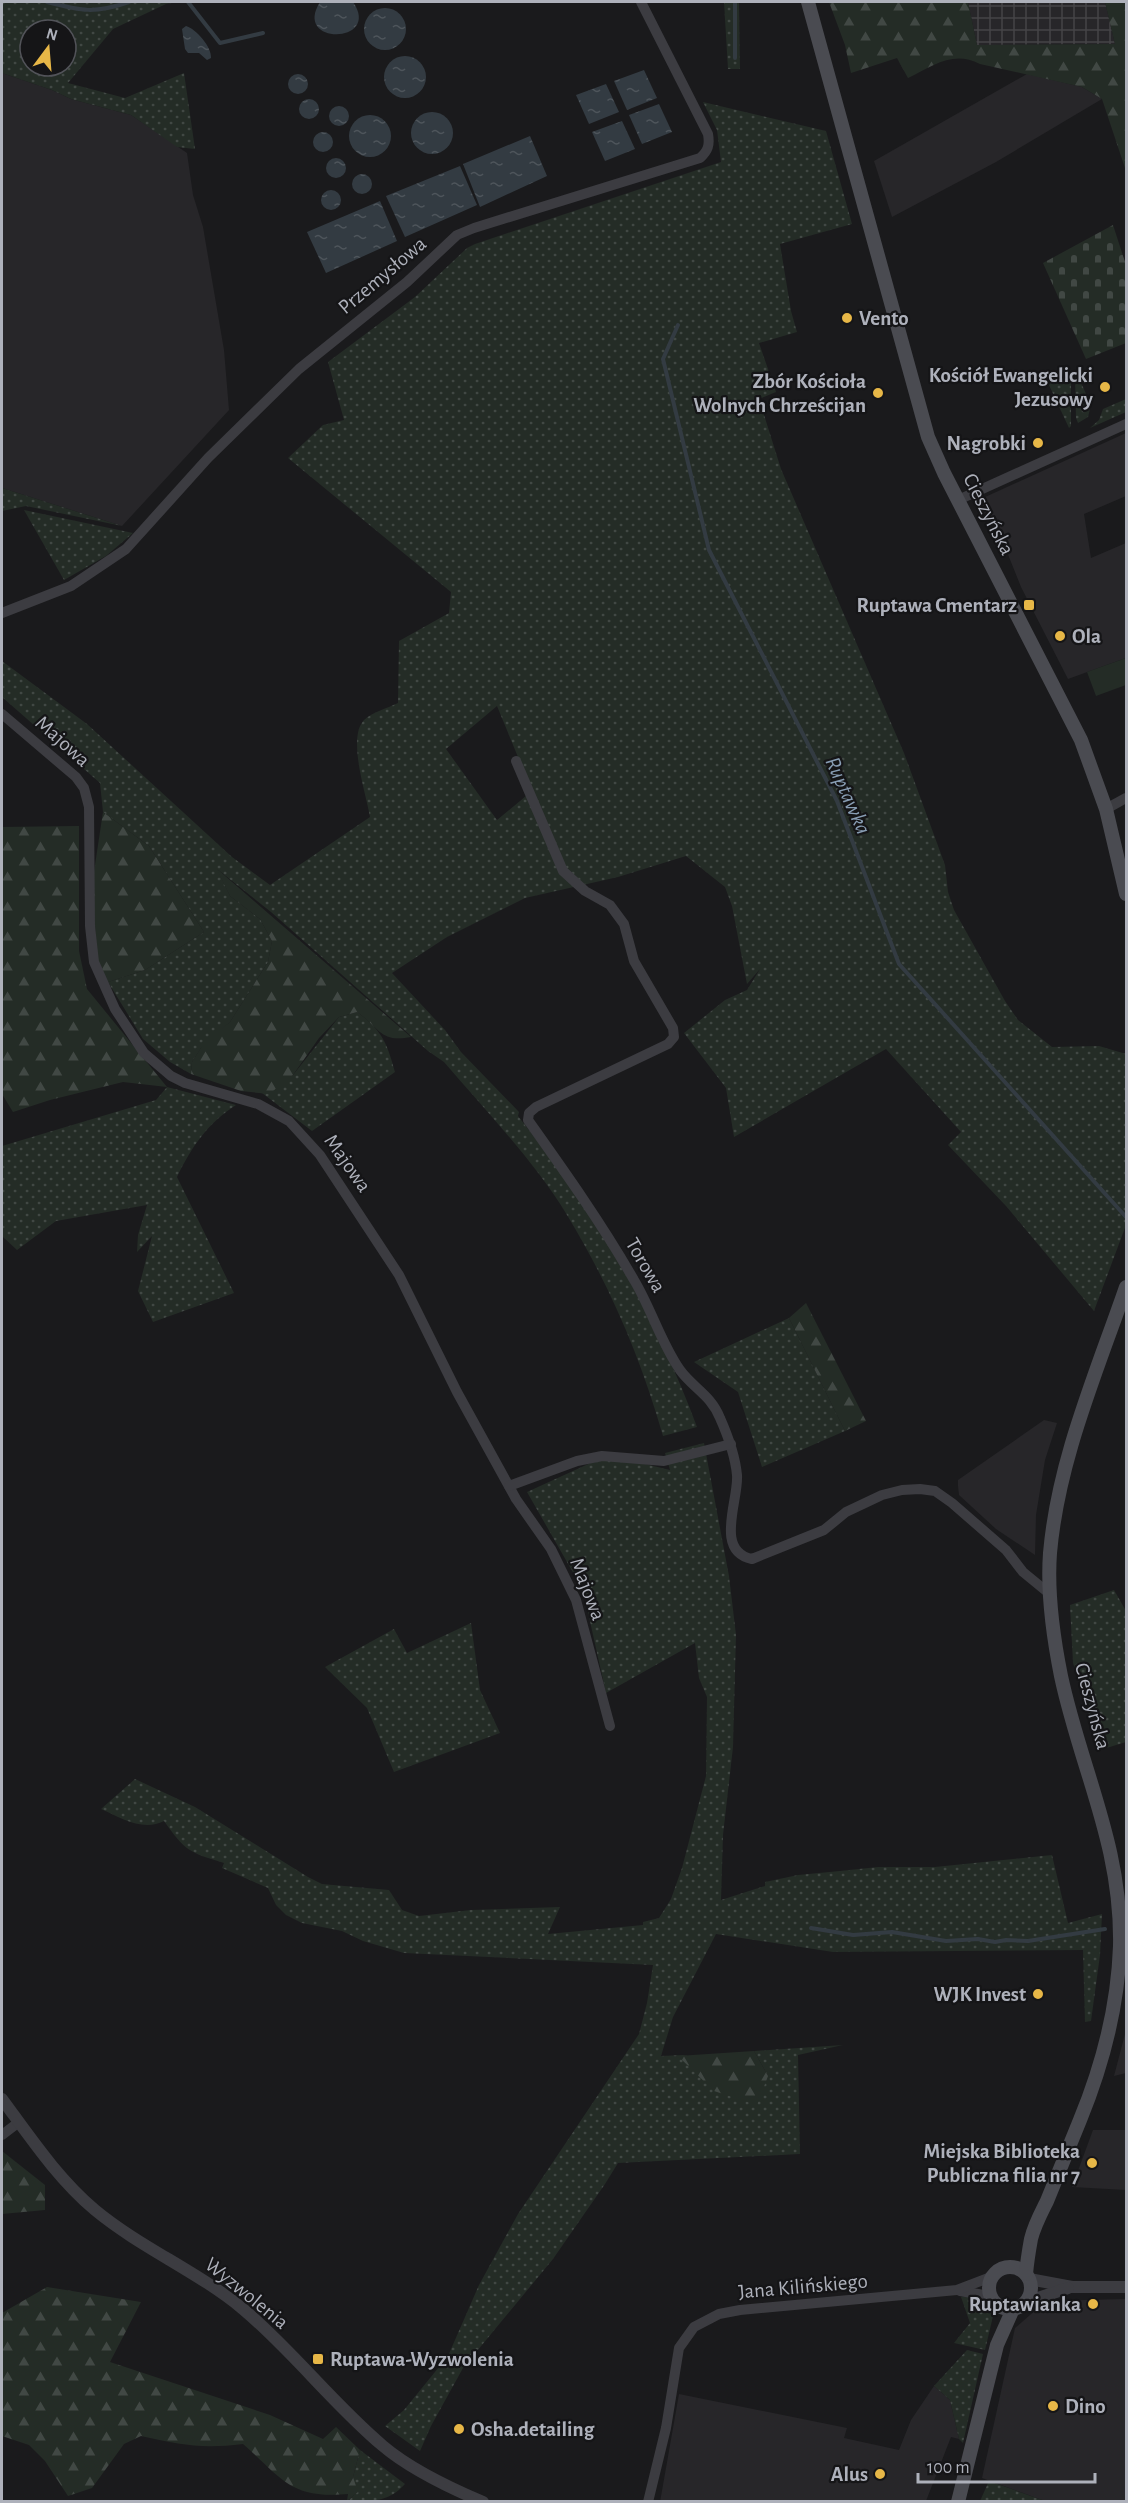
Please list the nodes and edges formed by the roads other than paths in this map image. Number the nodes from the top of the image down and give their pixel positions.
1 (641, 2) edge
2 (808, 2) edge
3 (1126, 424) edge
4 (958, 500) junction
5 (2, 613) edge
6 (2, 714) edge
7 (516, 761) dead end
8 (1126, 798) edge
9 (1106, 809) junction
10 (1126, 894) edge
11 (1126, 1287) edge
12 (731, 1444) junction
13 (509, 1486) junction
14 (1051, 1595) junction
15 (610, 1726) dead end
16 (2, 2098) edge
17 (19, 2122) junction
18 (2, 2135) edge
19 (1032, 2238) junction
20 (1011, 2267) junction
21 (1027, 2276) junction
22 (991, 2277) junction
23 (1072, 2287) junction
24 (1126, 2287) edge
25 (957, 2290) junction
26 (992, 2300) junction
27 (1026, 2302) junction
28 (1013, 2309) junction
29 (997, 2345) junction
30 (483, 2502) edge
31 (648, 2502) edge
32 (958, 2502) edge

1 - 5 street, Przemysłowa
2 - 4 main road, Cieszyńska
3 - 4 street
4 - 9 main road, Cieszyńska
6 - 13 street, Majowa
7 - 12 street, Torowa
8 - 9 street
9 - 10 main road, Cieszyńska
11 - 14 main road, Cieszyńska
12 - 13 street
12 - 14 street, Torowa
13 - 15 street, Majowa
14 - 19 main road, Cieszyńska
16 - 17 street, Wyzwolenia
17 - 18 street
17 - 30 street, Wyzwolenia
19 - 20 main road, Cieszyńska
19 - 21 main road, Cieszyńska
20 - 21 main road
20 - 22 main road
21 - 23 street
21 - 27 main road
22 - 25 street, Jana Kilińskiego
22 - 26 main road
23 - 24 street
23 - 27 street
25 - 26 street, Jana Kilińskiego
25 - 31 street, Jana Kilińskiego
26 - 28 main road
26 - 29 main road
27 - 28 main road
28 - 29 main road
29 - 32 main road

